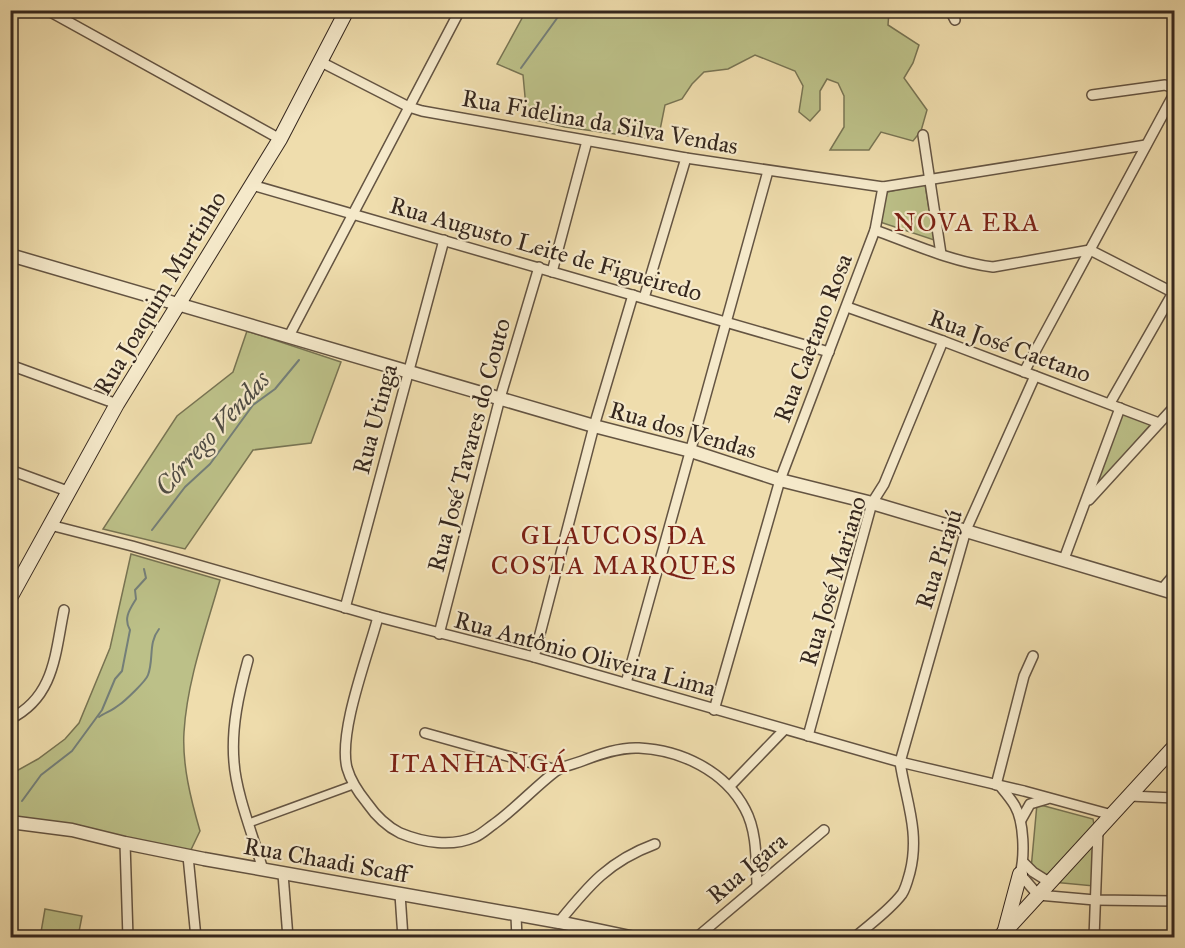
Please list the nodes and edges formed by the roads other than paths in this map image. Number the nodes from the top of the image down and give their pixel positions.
1 (47, 10) edge
2 (347, 10) edge
3 (460, 10) edge
4 (950, 10) edge
5 (955, 20) dead end
6 (321, 62) junction
7 (1092, 95) dead end
8 (409, 107) junction
9 (923, 135) dead end
10 (280, 139) junction
11 (587, 141) junction
12 (1146, 145) junction
13 (686, 158) junction
14 (768, 171) junction
15 (930, 179) junction
16 (252, 185) junction
17 (883, 187) junction
18 (352, 212) junction
19 (875, 230) junction
20 (444, 240) junction
21 (1090, 250) junction
22 (941, 254) junction
23 (10, 255) edge
24 (538, 267) junction
25 (552, 272) junction
26 (1174, 292) edge
27 (633, 295) junction
28 (645, 298) junction
29 (180, 305) junction
30 (847, 307) junction
31 (726, 323) junction
32 (289, 336) junction
33 (943, 341) junction
34 (829, 352) junction
35 (10, 365) edge
36 (408, 371) junction
37 (1024, 372) junction
38 (1035, 376) junction
39 (500, 398) junction
40 (117, 404) junction
41 (1110, 404) junction
42 (1174, 407) edge
43 (1120, 408) junction
44 (1159, 423) junction
45 (594, 426) junction
46 (691, 452) junction
47 (10, 470) edge
48 (780, 480) junction
49 (70, 492) junction
50 (872, 503) junction
51 (1084, 504) junction
52 (50, 525) junction
53 (966, 530) junction
54 (1064, 559) junction
55 (1174, 576) edge
56 (1169, 591) edge
57 (12, 592) edge
58 (345, 608) junction
59 (64, 610) dead end
60 (378, 617) junction
61 (439, 634) junction
62 (1033, 656) dead end
63 (534, 657) junction
64 (248, 660) dead end
65 (626, 683) junction
66 (714, 710) junction
67 (10, 719) edge
68 (784, 730) junction
69 (425, 734) dead end
70 (808, 736) junction
71 (1174, 747) edge
72 (900, 762) junction
73 (557, 770) junction
74 (353, 785) junction
75 (998, 785) junction
76 (730, 786) junction
77 (1130, 796) junction
78 (1050, 798) junction
79 (1174, 798) edge
80 (1112, 815) junction
81 (1021, 819) junction
82 (10, 822) edge
83 (249, 823) junction
84 (824, 830) dead end
85 (1098, 831) junction
86 (125, 843) junction
87 (655, 844) dead end
88 (188, 856) junction
89 (1021, 868) junction
90 (263, 870) junction
91 (283, 874) junction
92 (1049, 882) junction
93 (757, 884) junction
94 (400, 894) junction
95 (1038, 895) junction
96 (1095, 900) junction
97 (1174, 901) edge
98 (516, 916) junction
99 (559, 922) junction
100 (1002, 934) edge
101 (634, 937) edge
102 (128, 938) edge
103 (196, 938) edge
104 (288, 938) edge
105 (403, 938) edge
106 (517, 938) edge
107 (696, 938) edge
108 (854, 938) edge
109 (1094, 938) edge

1 - 10 street
2 - 6 main road, Rua Joaquim Murtinho
3 - 8 street
4 - 5 street
6 - 8 street, Rua Fidelina da Silva Vendas
6 - 10 main road, Rua Joaquim Murtinho
7 - 12 street
8 - 11 street, Rua Fidelina da Silva Vendas
8 - 18 street
9 - 15 street
10 - 16 main road, Rua Joaquim Murtinho
11 - 13 street, Rua Fidelina da Silva Vendas
11 - 25 street
12 - 15 street, Rua Fidelina da Silva Vendas
12 - 21 street
13 - 14 street, Rua Fidelina da Silva Vendas
13 - 28 street
14 - 17 street, Rua Fidelina da Silva Vendas
14 - 31 street
15 - 17 street, Rua Fidelina da Silva Vendas
15 - 22 street
16 - 18 street, Rua Augusto Leite de Figueiredo
16 - 29 main road, Rua Joaquim Murtinho
17 - 19 street, Rua Caetano Rosa
18 - 20 street, Rua Augusto Leite de Figueiredo
18 - 32 street
19 - 22 street
19 - 30 street, Rua Caetano Rosa
20 - 24 street, Rua Augusto Leite de Figueiredo
20 - 36 street, Rua Utinga
21 - 22 street
21 - 26 street
21 - 37 street
23 - 29 street, Rua dos Vendas
24 - 25 street, Rua Augusto Leite de Figueiredo
24 - 39 street, Rua José Tavares do Couto
25 - 27 street, Rua Augusto Leite de Figueiredo
26 - 41 street
27 - 28 street, Rua Augusto Leite de Figueiredo
27 - 45 street
28 - 31 street, Rua Augusto Leite de Figueiredo
29 - 32 street, Rua dos Vendas
29 - 40 main road, Rua Joaquim Murtinho
30 - 33 street, Rua José Caetano
30 - 34 street, Rua Caetano Rosa
31 - 34 street, Rua Augusto Leite de Figueiredo
31 - 46 street
32 - 36 street, Rua dos Vendas
33 - 37 street, Rua José Caetano
33 - 50 street, Rua José Mariano
34 - 48 street, Rua Caetano Rosa
35 - 40 street
36 - 39 street, Rua dos Vendas
36 - 58 street, Rua Utinga
37 - 38 street, Rua José Caetano
38 - 41 street, Rua José Caetano
38 - 53 street, Rua Pirajú
39 - 45 street, Rua dos Vendas
39 - 61 street, Rua José Tavares do Couto
40 - 49 main road, Rua Joaquim Murtinho
41 - 43 street, Rua José Caetano
42 - 44 street
43 - 44 street, Rua José Caetano
43 - 51 street
44 - 51 street
45 - 46 street, Rua dos Vendas
45 - 63 street
46 - 48 street, Rua dos Vendas
46 - 65 street
47 - 49 street
48 - 50 street, Rua dos Vendas
48 - 66 street, Rua Caetano Rosa
49 - 52 main road, Rua Joaquim Murtinho
50 - 53 street, Rua dos Vendas
50 - 70 street, Rua José Mariano
51 - 54 street
52 - 57 main road, Rua Joaquim Murtinho
52 - 58 street, Rua Antônio Oliveira Lima
53 - 54 street, Rua dos Vendas
53 - 72 street, Rua Pirajú
54 - 56 street, Rua dos Vendas
55 - 56 street
58 - 60 street, Rua Antônio Oliveira Lima
59 - 67 street
60 - 61 street, Rua Antônio Oliveira Lima
60 - 74 street
61 - 63 street, Rua Antônio Oliveira Lima
62 - 75 street
63 - 65 street, Rua Antônio Oliveira Lima
64 - 83 street
65 - 66 street, Rua Antônio Oliveira Lima
66 - 68 street, Rua Antônio Oliveira Lima
68 - 70 street, Rua Antônio Oliveira Lima
68 - 76 street
69 - 73 street
70 - 72 street, Rua Antônio Oliveira Lima
71 - 77 main road
72 - 75 street, Rua Antônio Oliveira Lima
72 - 108 street
73 - 74 street
73 - 76 street
74 - 83 street
75 - 78 street, Rua Antônio Oliveira Lima
75 - 81 street
76 - 93 street
77 - 79 street
77 - 80 main road
78 - 80 street, Rua Antônio Oliveira Lima
78 - 81 street
80 - 85 main road
81 - 89 street
82 - 86 street, Rua Chaadi Scaff
83 - 90 street
84 - 93 street, Rua Igara
85 - 92 main road
85 - 96 street
86 - 88 street, Rua Chaadi Scaff
86 - 102 street
87 - 99 street
88 - 90 street, Rua Chaadi Scaff
88 - 103 street
89 - 92 street
89 - 95 street
89 - 100 main road
90 - 91 street, Rua Chaadi Scaff
91 - 94 street, Rua Chaadi Scaff
91 - 104 street
92 - 95 main road
93 - 107 street, Rua Igara
94 - 98 street, Rua Chaadi Scaff
94 - 105 street
95 - 96 street
95 - 100 main road
96 - 97 street
96 - 109 street
98 - 99 street, Rua Chaadi Scaff
98 - 106 street
99 - 101 street, Rua Chaadi Scaff

